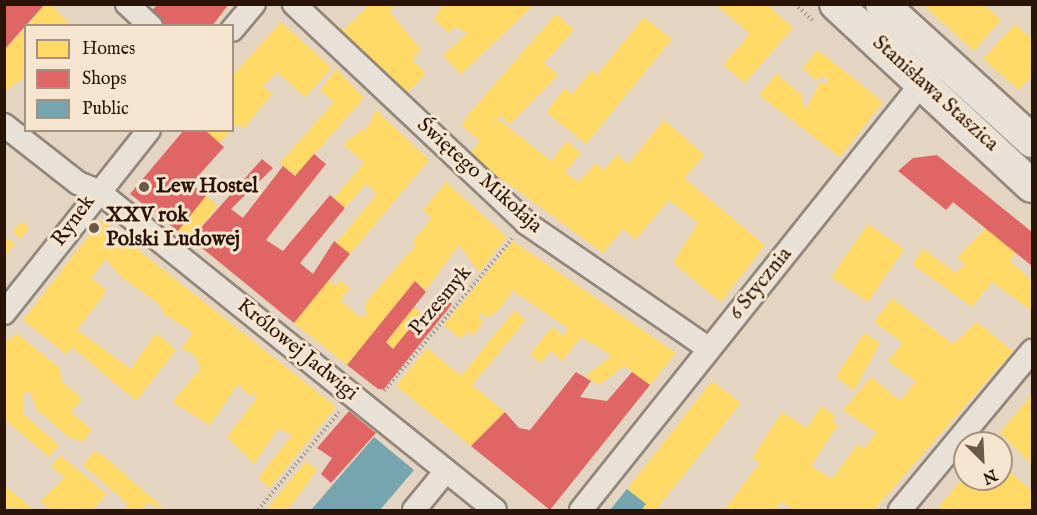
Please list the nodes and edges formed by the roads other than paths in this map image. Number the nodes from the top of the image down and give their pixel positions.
1 (127, 4) edge
2 (254, 4) edge
3 (294, 4) edge
4 (882, 4) edge
5 (828, 16) edge
6 (149, 24) edge
7 (234, 28) edge
8 (943, 58) junction
9 (923, 82) junction
10 (4, 125) edge
11 (146, 132) edge
12 (1032, 141) edge
13 (1032, 186) edge
14 (98, 190) junction
15 (4, 313) edge
16 (709, 349) junction
17 (1032, 351) edge
18 (446, 471) junction
19 (414, 510) edge
20 (495, 510) edge
21 (581, 510) edge
22 (900, 510) edge

1 - 6 street
2 - 7 street
3 - 16 street, Świętego Mikołaja
4 - 8 main road, Stanisława Staszica
5 - 9 main road, Stanisława Staszica
8 - 9 street, 6 Stycznia
8 - 12 main road, Stanisława Staszica
9 - 13 main road, Stanisława Staszica
9 - 16 street, 6 Stycznia
10 - 14 street, Rynek
11 - 14 street
14 - 15 street, Rynek
14 - 18 street, Królowej Jadwigi
16 - 21 street, 6 Stycznia
17 - 22 street
18 - 19 street
18 - 20 street, Królowej Jadwigi

